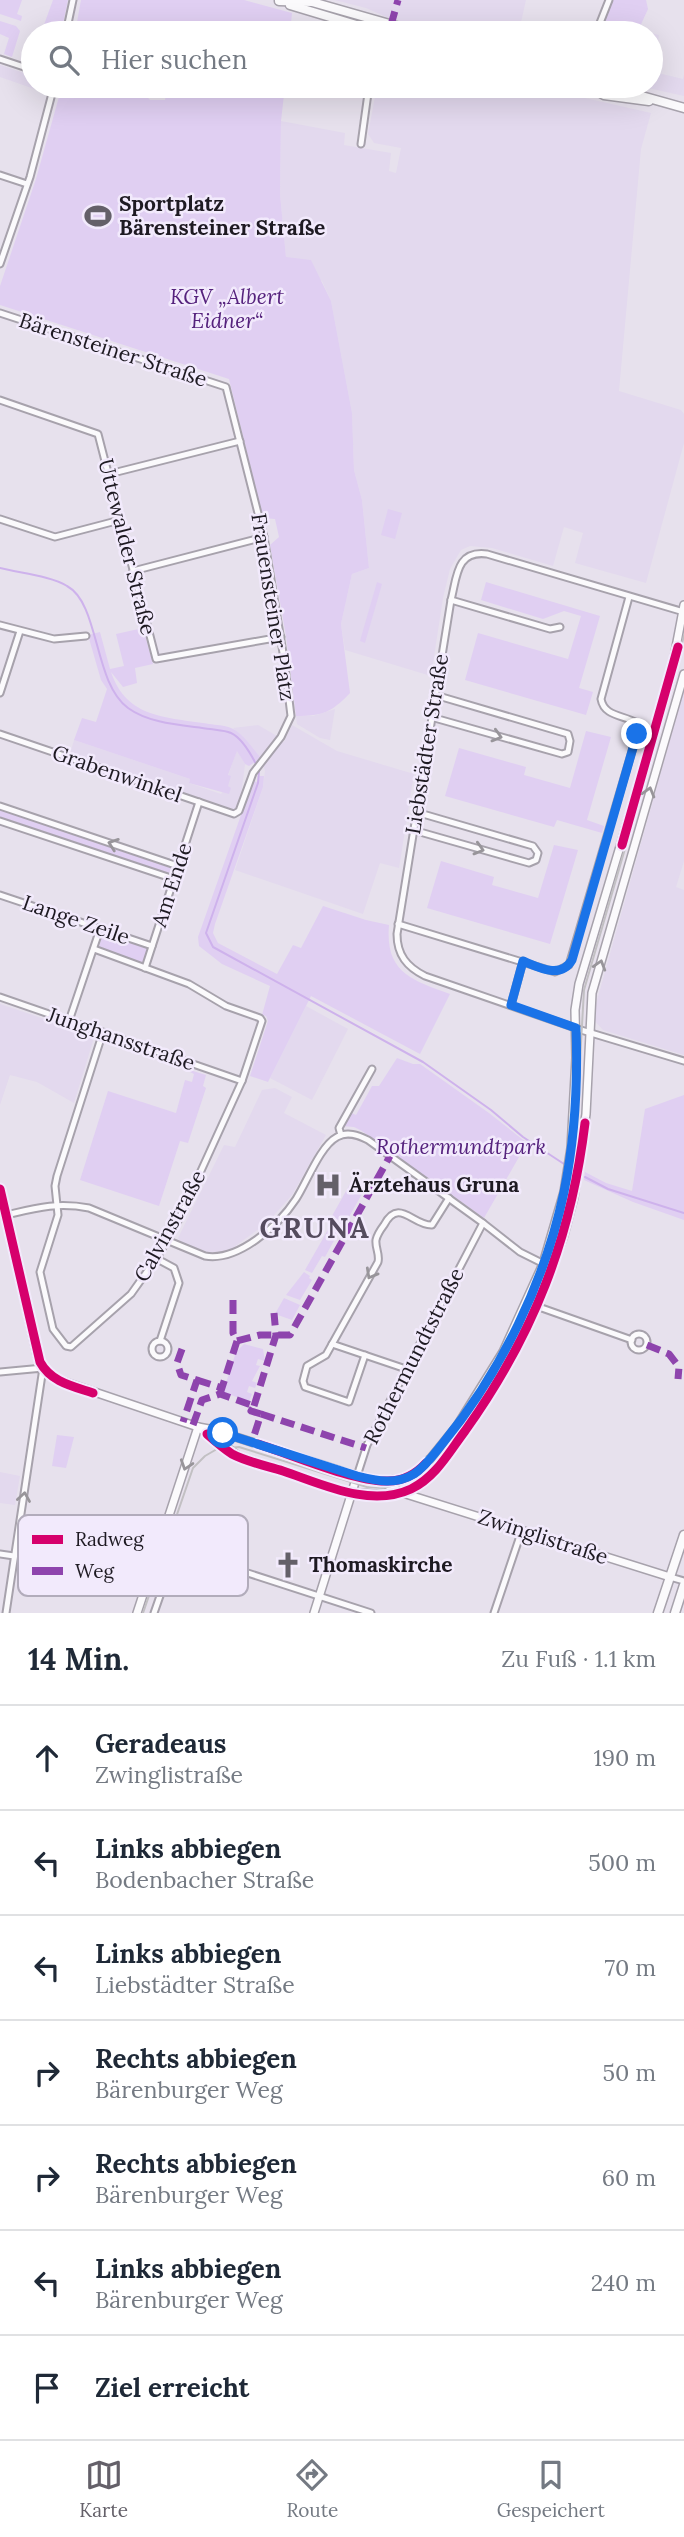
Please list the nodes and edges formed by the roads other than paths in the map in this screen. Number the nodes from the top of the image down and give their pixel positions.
1 (73, 0) edge
2 (608, 0) edge
3 (277, 1) edge
4 (69, 21) edge
5 (342, 21) edge
6 (378, 21) edge
7 (600, 21) edge
8 (0, 59) edge
9 (21, 66) edge
10 (51, 98) edge
11 (367, 98) edge
12 (620, 98) edge
13 (684, 108) edge
14 (361, 144) dead end
15 (0, 175) edge
16 (27, 184) junction
17 (0, 264) edge
18 (0, 313) edge
19 (226, 387) joint
20 (0, 400) edge
21 (240, 441) junction
22 (108, 474) junction
23 (0, 519) edge
24 (120, 520) junction
25 (264, 537) junction
26 (133, 571) junction
27 (629, 597) junction
28 (451, 600) junction
29 (684, 605) edge
30 (684, 612) edge
31 (0, 625) edge
32 (560, 627) dead end
33 (20, 631) junction
34 (86, 636) dead end
35 (281, 637) junction
36 (684, 674) edge
37 (0, 693) edge
38 (435, 695) junction
39 (431, 718) junction
40 (0, 734) edge
41 (199, 802) junction
42 (0, 806) edge
43 (416, 812) junction
44 (234, 814) joint
45 (0, 821) edge
46 (413, 830) junction
47 (178, 866) junction
48 (174, 879) junction
49 (0, 895) edge
50 (398, 923) junction
51 (100, 929) junction
52 (152, 946) junction
53 (94, 949) junction
54 (523, 961) junction
55 (145, 968) junction
56 (0, 997) edge
57 (511, 1005) junction
58 (69, 1021) junction
59 (576, 1028) junction
60 (103, 1032) junction
61 (588, 1032) junction
62 (684, 1061) edge
63 (372, 1069) dead end
64 (242, 1081) junction
65 (341, 1135) junction
66 (0, 1189) edge
67 (449, 1198) junction
68 (58, 1204) junction
69 (6, 1215) junction
70 (483, 1223) junction
71 (167, 1241) junction
72 (159, 1256) junction
73 (543, 1265) junction
74 (552, 1268) junction
75 (536, 1306) junction
76 (632, 1340) dead end
77 (160, 1341) dead end
78 (332, 1344) junction
79 (365, 1355) junction
80 (43, 1368) junction
81 (406, 1369) junction
82 (0, 1372) edge
83 (198, 1427) junction
84 (357, 1476) junction
85 (379, 1481) junction
86 (402, 1492) junction
87 (353, 1493) junction
88 (20, 1515) edge
89 (169, 1515) edge
90 (18, 1530) edge
91 (522, 1530) junction
92 (684, 1535) edge
93 (0, 1554) edge
94 (14, 1556) junction
95 (248, 1574) edge
96 (670, 1577) junction
97 (684, 1583) edge
98 (143, 1596) edge
99 (160, 1596) edge
100 (319, 1597) junction
101 (6, 1613) edge
102 (137, 1613) edge
103 (154, 1613) edge
104 (314, 1613) edge
105 (371, 1613) edge
106 (494, 1613) edge
107 (658, 1613) edge
108 (675, 1613) edge

1 - 4 street
2 - 7 street
3 - 5 main road
3 - 6 main road
8 - 9 street
10 - 16 street
11 - 14 street
12 - 13 main road
15 - 16 street
16 - 17 street
18 - 19 street, Bärensteiner Straße
19 - 21 street, Frauensteiner Platz
20 - 22 street, Uttewalder Straße
21 - 22 street
21 - 25 street, Frauensteiner Platz
22 - 24 street, Uttewalder Straße
23 - 24 street
24 - 26 street, Uttewalder Straße
25 - 26 street
25 - 35 street, Frauensteiner Platz
26 - 35 street, Uttewalder Straße
27 - 28 street, Liebstädter Straße
27 - 30 street, Liebstädter Straße
27 - 54 street
28 - 32 street
28 - 38 street, Liebstädter Straße
29 - 30 street
30 - 59 street
31 - 33 street
33 - 34 street
33 - 37 street
35 - 44 street, Frauensteiner Platz
61 -> 36 street
38 - 39 street, Liebstädter Straße
39 -> 38 street
39 - 43 street, Liebstädter Straße
40 - 41 street, Grabenwinkel
41 - 44 street, Grabenwinkel
41 - 47 street, Am Ende
47 -> 42 street
43 - 46 street, Liebstädter Straße
46 -> 43 street
45 - 48 street
46 - 50 street, Liebstädter Straße
47 - 48 street, Am Ende
48 - 52 street, Am Ende
49 - 51 street, Lange Zeile
50 - 54 street
50 - 57 street, Liebstädter Straße
51 - 52 street, Lange Zeile
51 - 53 street
52 - 55 street, Am Ende
53 - 55 street
53 - 58 street
54 - 57 street
55 - 64 street, Calvinstraße
56 - 58 street, Junghansstraße
57 - 59 street, Liebstädter Straße
58 - 60 street, Junghansstraße
59 - 61 street, Liebstädter Straße
59 - 73 street
60 - 64 street, Junghansstraße
60 - 68 street
61 - 62 street, Liebstädter Straße
61 - 74 street
63 - 65 street
64 - 71 street, Calvinstraße
65 - 67 street
65 - 71 street
66 - 69 street
67 - 70 street
67 -> 78 street
68 - 69 street
68 - 71 street
68 - 72 street, Calvinstraße
69 - 80 street
70 - 73 street
70 - 81 street, Rothermundtstraße
71 - 72 street, Calvinstraße
72 - 77 street
73 - 74 street
73 - 85 street
74 - 75 street
75 - 76 street
75 - 86 street
78 - 79 street
78 - 79 street
79 - 81 street
80 - 82 street
80 - 83 street, Zwinglistraße
88 -> 80 street
81 - 84 street, Rothermundtstraße
83 - 84 street, Zwinglistraße
83 - 87 street, Zwinglistraße
83 -> 89 street
84 - 85 street, Zwinglistraße
84 - 87 street, Rothermundtstraße
85 - 86 street, Zwinglistraße
86 - 87 street, Zwinglistraße
86 - 91 street, Zwinglistraße
87 - 100 street, Rothermundtstraße
94 -> 90 street
91 - 96 street, Zwinglistraße
91 - 106 street
92 - 96 main road
93 - 94 street
94 - 101 street
95 - 100 street
96 - 97 street, Zwinglistraße
96 - 107 main road
97 - 108 main road
98 -> 102 street
99 - 103 street
100 - 104 street, Rothermundtstraße
100 - 105 street

